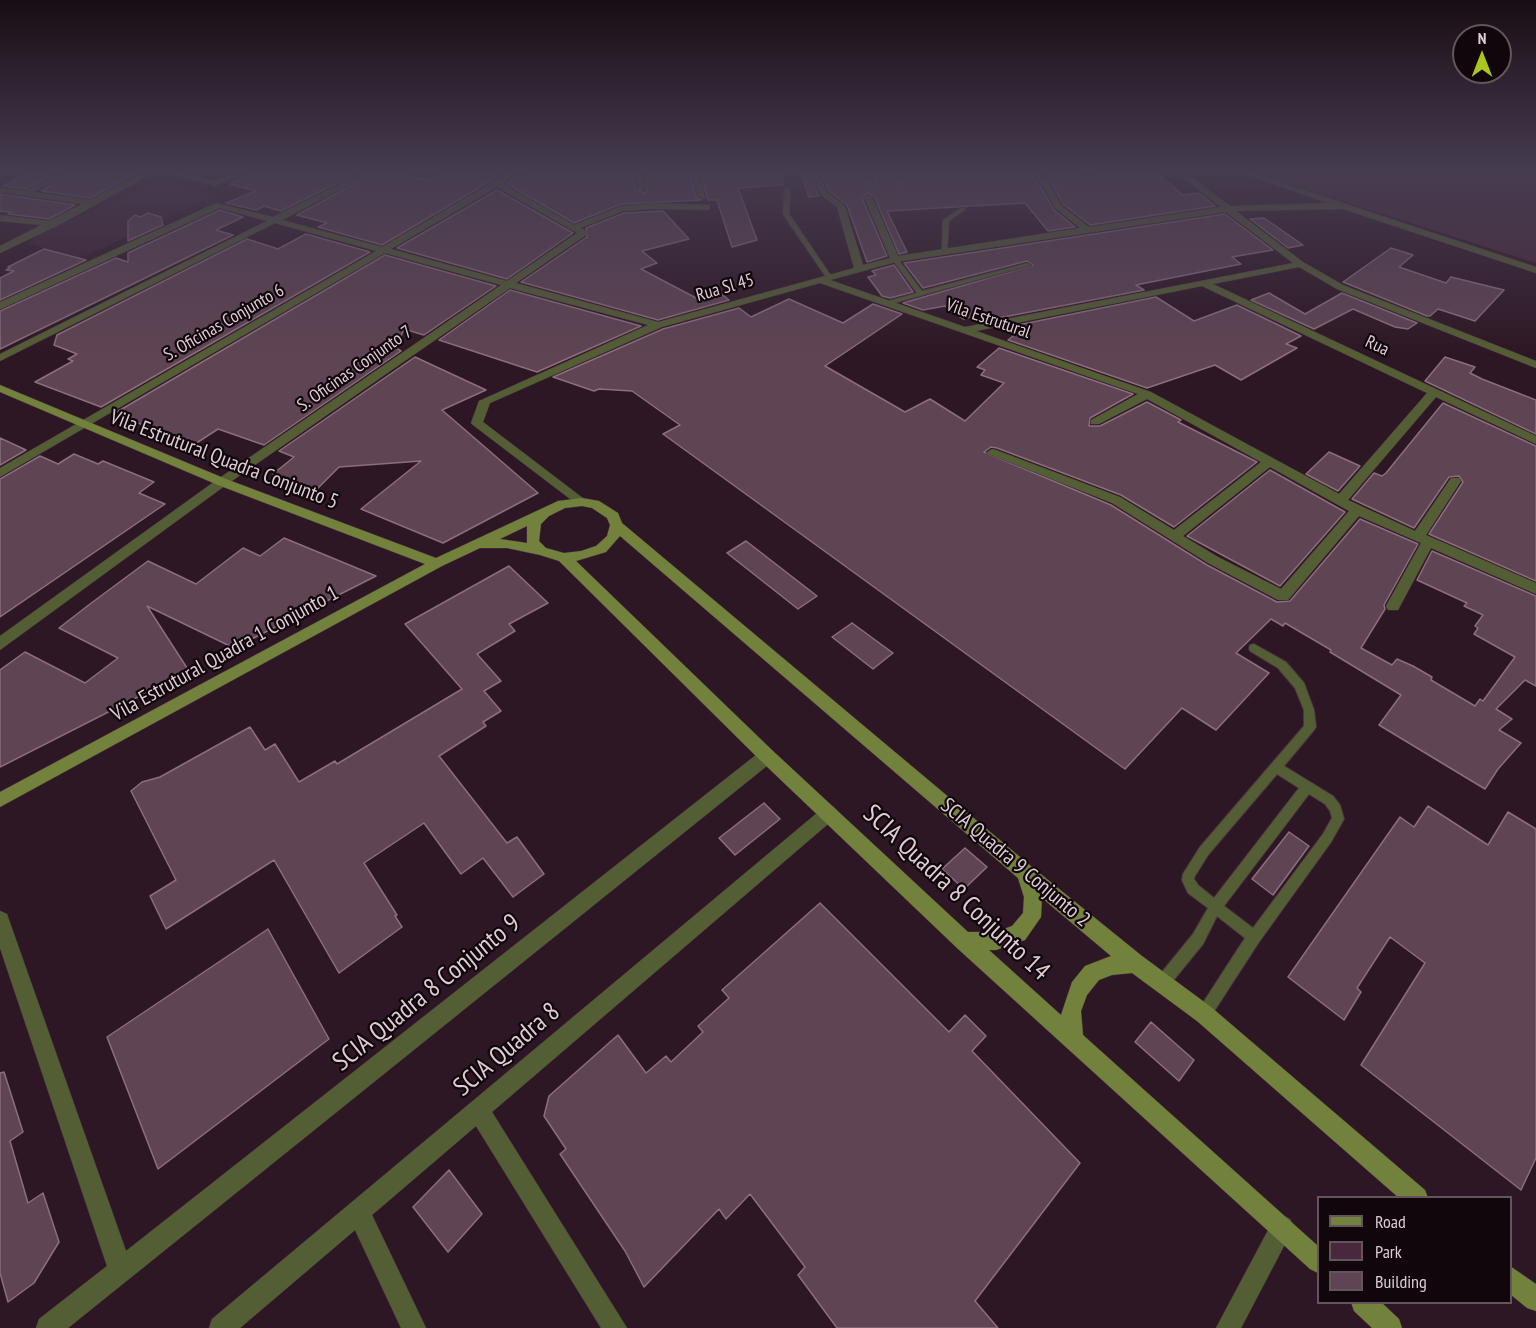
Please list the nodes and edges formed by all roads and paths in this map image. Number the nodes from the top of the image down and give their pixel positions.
1 (38, 232) edge
2 (161, 232) edge
3 (251, 232) edge
4 (318, 232) edge
5 (414, 232) edge
6 (582, 232) edge
7 (798, 232) edge
8 (848, 232) edge
9 (883, 232) edge
10 (945, 232) edge
11 (1074, 232) edge
12 (1257, 232) edge
13 (1422, 232) edge
14 (1, 249) edge
15 (383, 250) junction
16 (944, 251) junction
17 (895, 259) junction
18 (1300, 264) junction
19 (1028, 266) dead end
20 (859, 269) junction
21 (1536, 270) edge
22 (823, 278) junction
23 (1203, 283) junction
24 (507, 284) junction
25 (921, 294) junction
26 (887, 303) junction
27 (0, 306) edge
28 (658, 325) junction
29 (964, 330) junction
30 (0, 358) edge
31 (1536, 365) edge
32 (0, 388) edge
33 (1434, 392) junction
34 (1147, 394) junction
35 (1095, 422) dead end
36 (81, 424) junction
37 (1536, 440) edge
38 (993, 453) dead end
39 (1268, 462) junction
40 (0, 473) edge
41 (1455, 481) dead end
42 (222, 482) junction
43 (1340, 501) junction
44 (582, 502) junction
45 (1357, 510) junction
46 (544, 513) junction
47 (616, 525) junction
48 (1174, 536) junction
49 (1423, 539) junction
50 (472, 547) junction
51 (541, 551) junction
52 (564, 558) junction
53 (437, 563) junction
54 (1536, 589) edge
55 (1393, 606) dead end
56 (0, 644) edge
57 (1254, 648) dead end
58 (767, 756) junction
59 (1276, 767) junction
60 (1307, 787) junction
61 (0, 800) edge
62 (829, 813) junction
63 (1026, 873) junction
64 (1216, 906) junction
65 (0, 920) edge
66 (1254, 937) junction
67 (964, 941) junction
68 (1134, 963) junction
69 (1163, 982) junction
70 (1204, 1014) junction
71 (1072, 1041) junction
72 (479, 1110) junction
73 (1416, 1196) edge
74 (358, 1212) junction
75 (1282, 1227) junction
76 (1317, 1260) edge
77 (121, 1271) junction
78 (1512, 1280) edge
79 (1536, 1299) edge
80 (1365, 1304) edge
81 (48, 1328) edge
82 (221, 1328) edge
83 (414, 1328) edge
84 (615, 1328) edge
85 (1228, 1328) edge
86 (1390, 1328) edge

1 - 14 street
2 - 27 street
3 - 30 street
4 - 15 street
5 - 15 street, S. Oficinas Conjunto 6
6 - 24 street, S. Oficinas Conjunto 7
7 - 22 lane
8 - 20 street
9 - 17 street
10 - 16 lane
11 - 16 street, Rua Sl 45
12 - 18 street
13 - 21 street
15 - 24 street
15 - 36 street, S. Oficinas Conjunto 6
16 - 17 street, Rua Sl 45
17 - 20 street, Rua Sl 45
17 - 25 lane
18 - 23 street
18 - 31 street
19 - 25 lane
20 - 22 street, Rua Sl 45
22 - 26 street, Vila Estrutural
22 - 28 street, Rua Sl 45
23 - 29 street
23 - 33 street, Rua
24 - 28 street
24 - 42 street, S. Oficinas Conjunto 7
25 - 26 lane
26 - 29 street, Vila Estrutural
28 - 44 street, Rua Sl 45
29 - 34 street, Vila Estrutural
32 - 36 street, Vila Estrutural Quadra Conjunto 5
33 - 37 street, Rua
33 - 43 street
34 - 35 street
34 - 39 street, Vila Estrutural
36 - 40 street, S. Oficinas Conjunto 6
36 - 42 street, Vila Estrutural Quadra Conjunto 5
38 - 48 street
39 - 43 street, Vila Estrutural
39 - 48 street
41 - 49 street
42 - 53 street, Vila Estrutural Quadra Conjunto 5
42 - 56 street, S. Oficinas Conjunto 7
43 - 45 street, Vila Estrutural
44 - 46 street
44 - 47 street
45 - 48 street
45 - 49 street, Vila Estrutural
46 - 50 street, Vila Estrutural Quadra 1 Conjunto 1
46 - 51 street
47 - 52 street
47 - 63 street, SCIA Quadra 9 Conjunto 2
49 - 54 street, Vila Estrutural
49 - 55 street
50 - 51 street
50 - 53 street, Vila Estrutural Quadra 1 Conjunto 1
51 - 52 street
52 - 58 street, SCIA Quadra 8 Conjunto 14
53 - 61 street, Vila Estrutural Quadra 1 Conjunto 1
57 - 59 lane
58 - 62 street, SCIA Quadra 8 Conjunto 14
58 - 77 street, SCIA Quadra 8 Conjunto 9
59 - 60 lane
59 - 64 lane
60 - 64 lane
60 - 66 lane
62 - 67 street, SCIA Quadra 8 Conjunto 14
62 - 72 street, SCIA Quadra 8
63 - 67 street
63 - 68 street, SCIA Quadra 9 Conjunto 2
64 - 66 lane
64 - 69 lane
65 - 77 street
66 - 70 lane
67 - 71 street, SCIA Quadra 8 Conjunto 14
68 - 69 street, SCIA Quadra 9 Conjunto 2
68 - 71 street
69 - 70 street, SCIA Quadra 9 Conjunto 2
70 - 73 street, SCIA Quadra 9 Conjunto 2
71 - 75 street, SCIA Quadra 8 Conjunto 14
72 - 74 street, SCIA Quadra 8
72 - 84 street
74 - 82 street, SCIA Quadra 8
74 - 83 street
75 - 76 street, SCIA Quadra 8 Conjunto 14
75 - 85 street
77 - 81 street, SCIA Quadra 8 Conjunto 9
78 - 79 street
80 - 86 street

